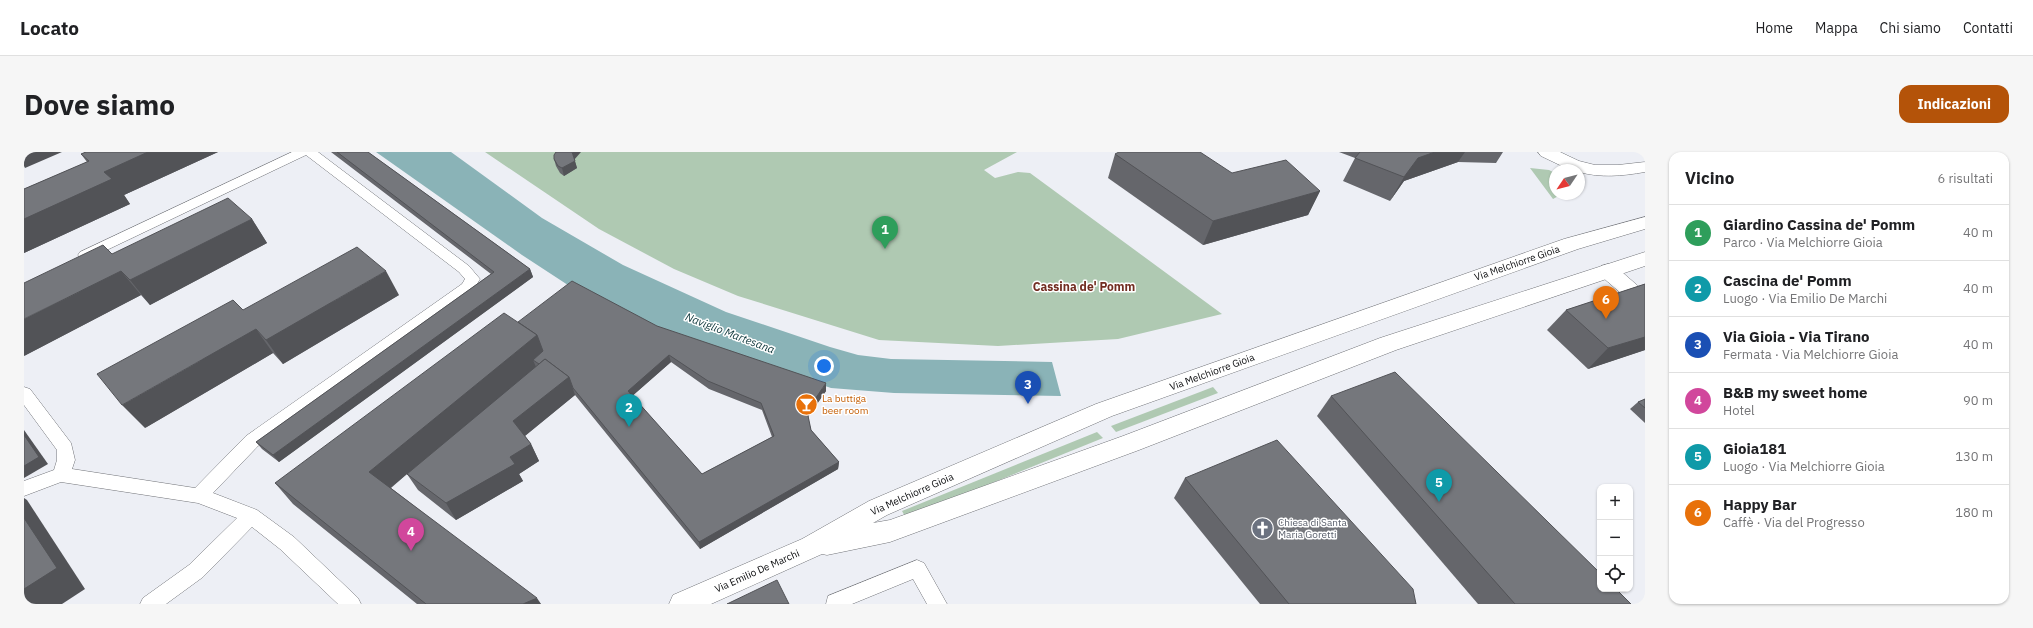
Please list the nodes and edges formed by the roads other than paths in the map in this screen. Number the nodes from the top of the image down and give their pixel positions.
1 (302, 152) edge
2 (310, 152) edge
3 (1547, 152) edge
4 (1645, 167) edge
5 (1645, 223) edge
6 (1645, 259) edge
7 (74, 261) edge
8 (1608, 271) junction
9 (1645, 303) edge
10 (24, 393) edge
11 (60, 476) junction
12 (24, 488) edge
13 (199, 496) junction
14 (251, 516) junction
15 (810, 547) junction
16 (150, 604) edge
17 (351, 604) edge
18 (682, 604) edge
19 (836, 604) edge
20 (937, 604) edge

1 - 7 lane
2 - 13 lane
3 - 4 street
5 - 15 street, Via Melchiorre Gioia
6 - 8 street
8 - 9 street
8 - 15 street
10 - 11 lane
11 - 12 lane
11 - 13 lane
13 - 14 lane
14 - 16 lane
14 - 17 lane
15 - 18 street, Via Emilio De Marchi
19 - 20 lane

